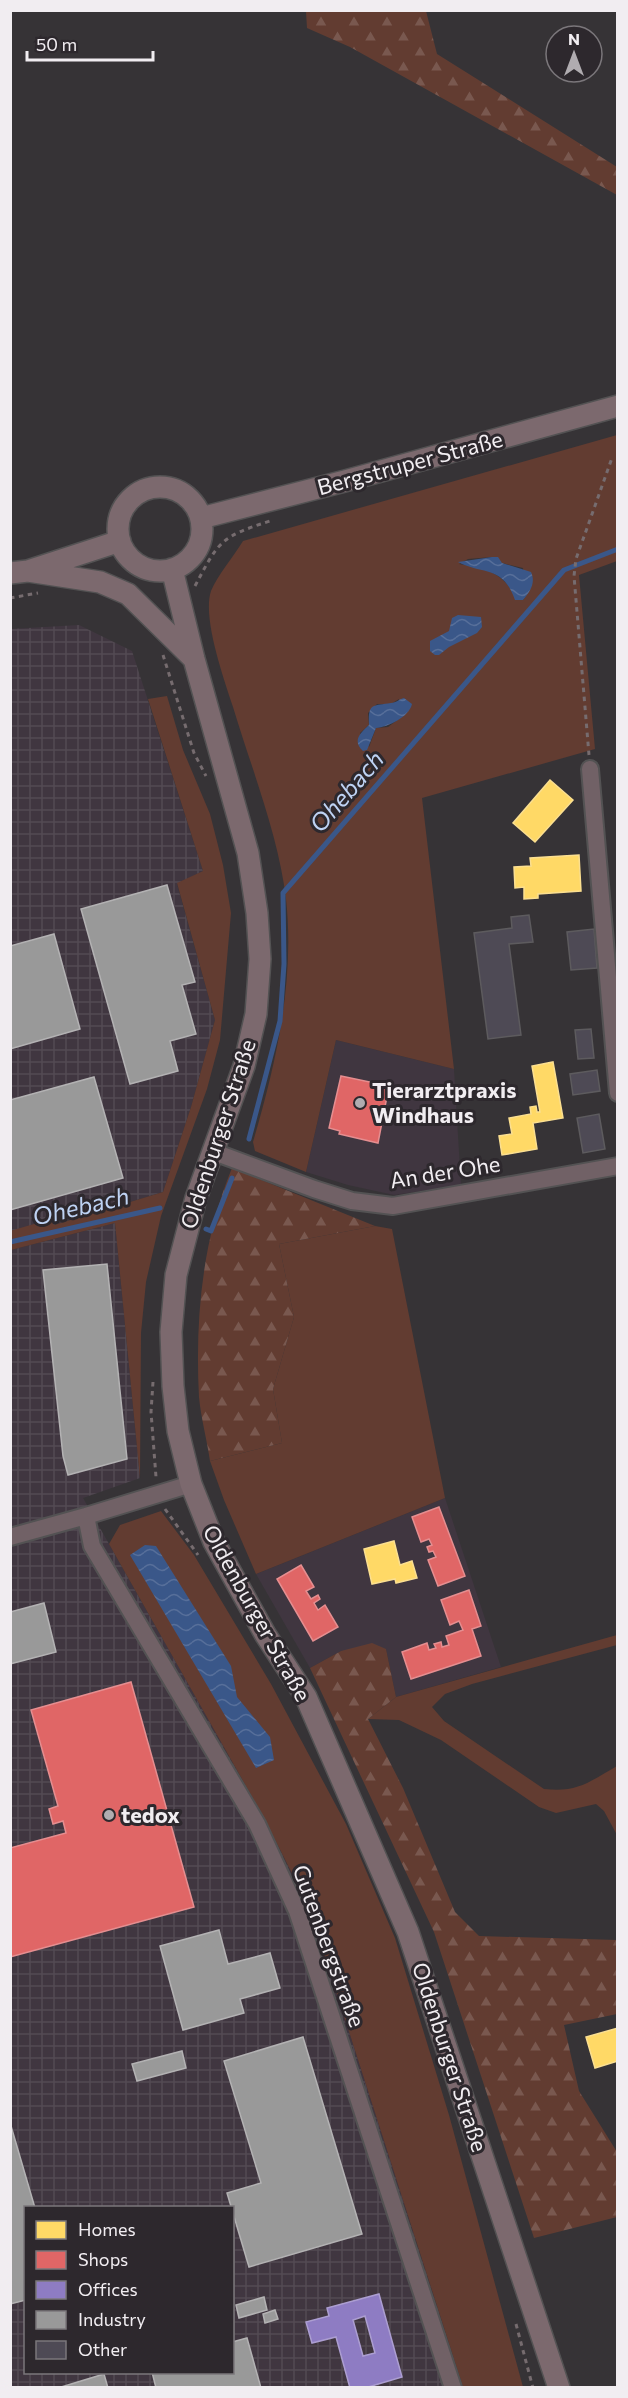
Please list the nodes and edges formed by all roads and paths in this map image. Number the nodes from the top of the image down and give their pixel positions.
1 (618, 406) edge
2 (612, 458) dead end
3 (201, 518) junction
4 (271, 521) dead end
5 (120, 541) junction
6 (172, 569) junction
7 (19, 572) edge
8 (40, 592) dead end
9 (10, 597) edge
10 (180, 599) junction
11 (161, 650) dead end
12 (194, 659) junction
13 (590, 769) joint
14 (209, 782) dead end
15 (618, 1092) edge
16 (214, 1152) junction
17 (618, 1166) edge
18 (153, 1379) dead end
19 (191, 1484) junction
20 (158, 1494) junction
21 (86, 1516) junction
22 (10, 1537) edge
23 (201, 1560) dead end
24 (453, 2388) edge
25 (559, 2388) edge

1 - 3 main road, Bergstruper Straße
2 - 13 path
3 - 5 main road
3 - 6 main road
4 - 10 path
5 - 6 main road
5 - 7 main road
6 - 10 main road, Oldenburger Straße
7 - 12 main road
8 - 9 path
10 - 12 main road, Oldenburger Straße
11 - 14 path
12 - 16 main road, Oldenburger Straße
13 - 15 street
16 - 17 street, An der Ohe
16 - 19 main road, Oldenburger Straße
18 - 20 path
19 - 20 street
19 - 25 main road, Oldenburger Straße
20 - 21 street
20 - 23 path
21 - 22 street
21 - 24 street, Gutenbergstraße

